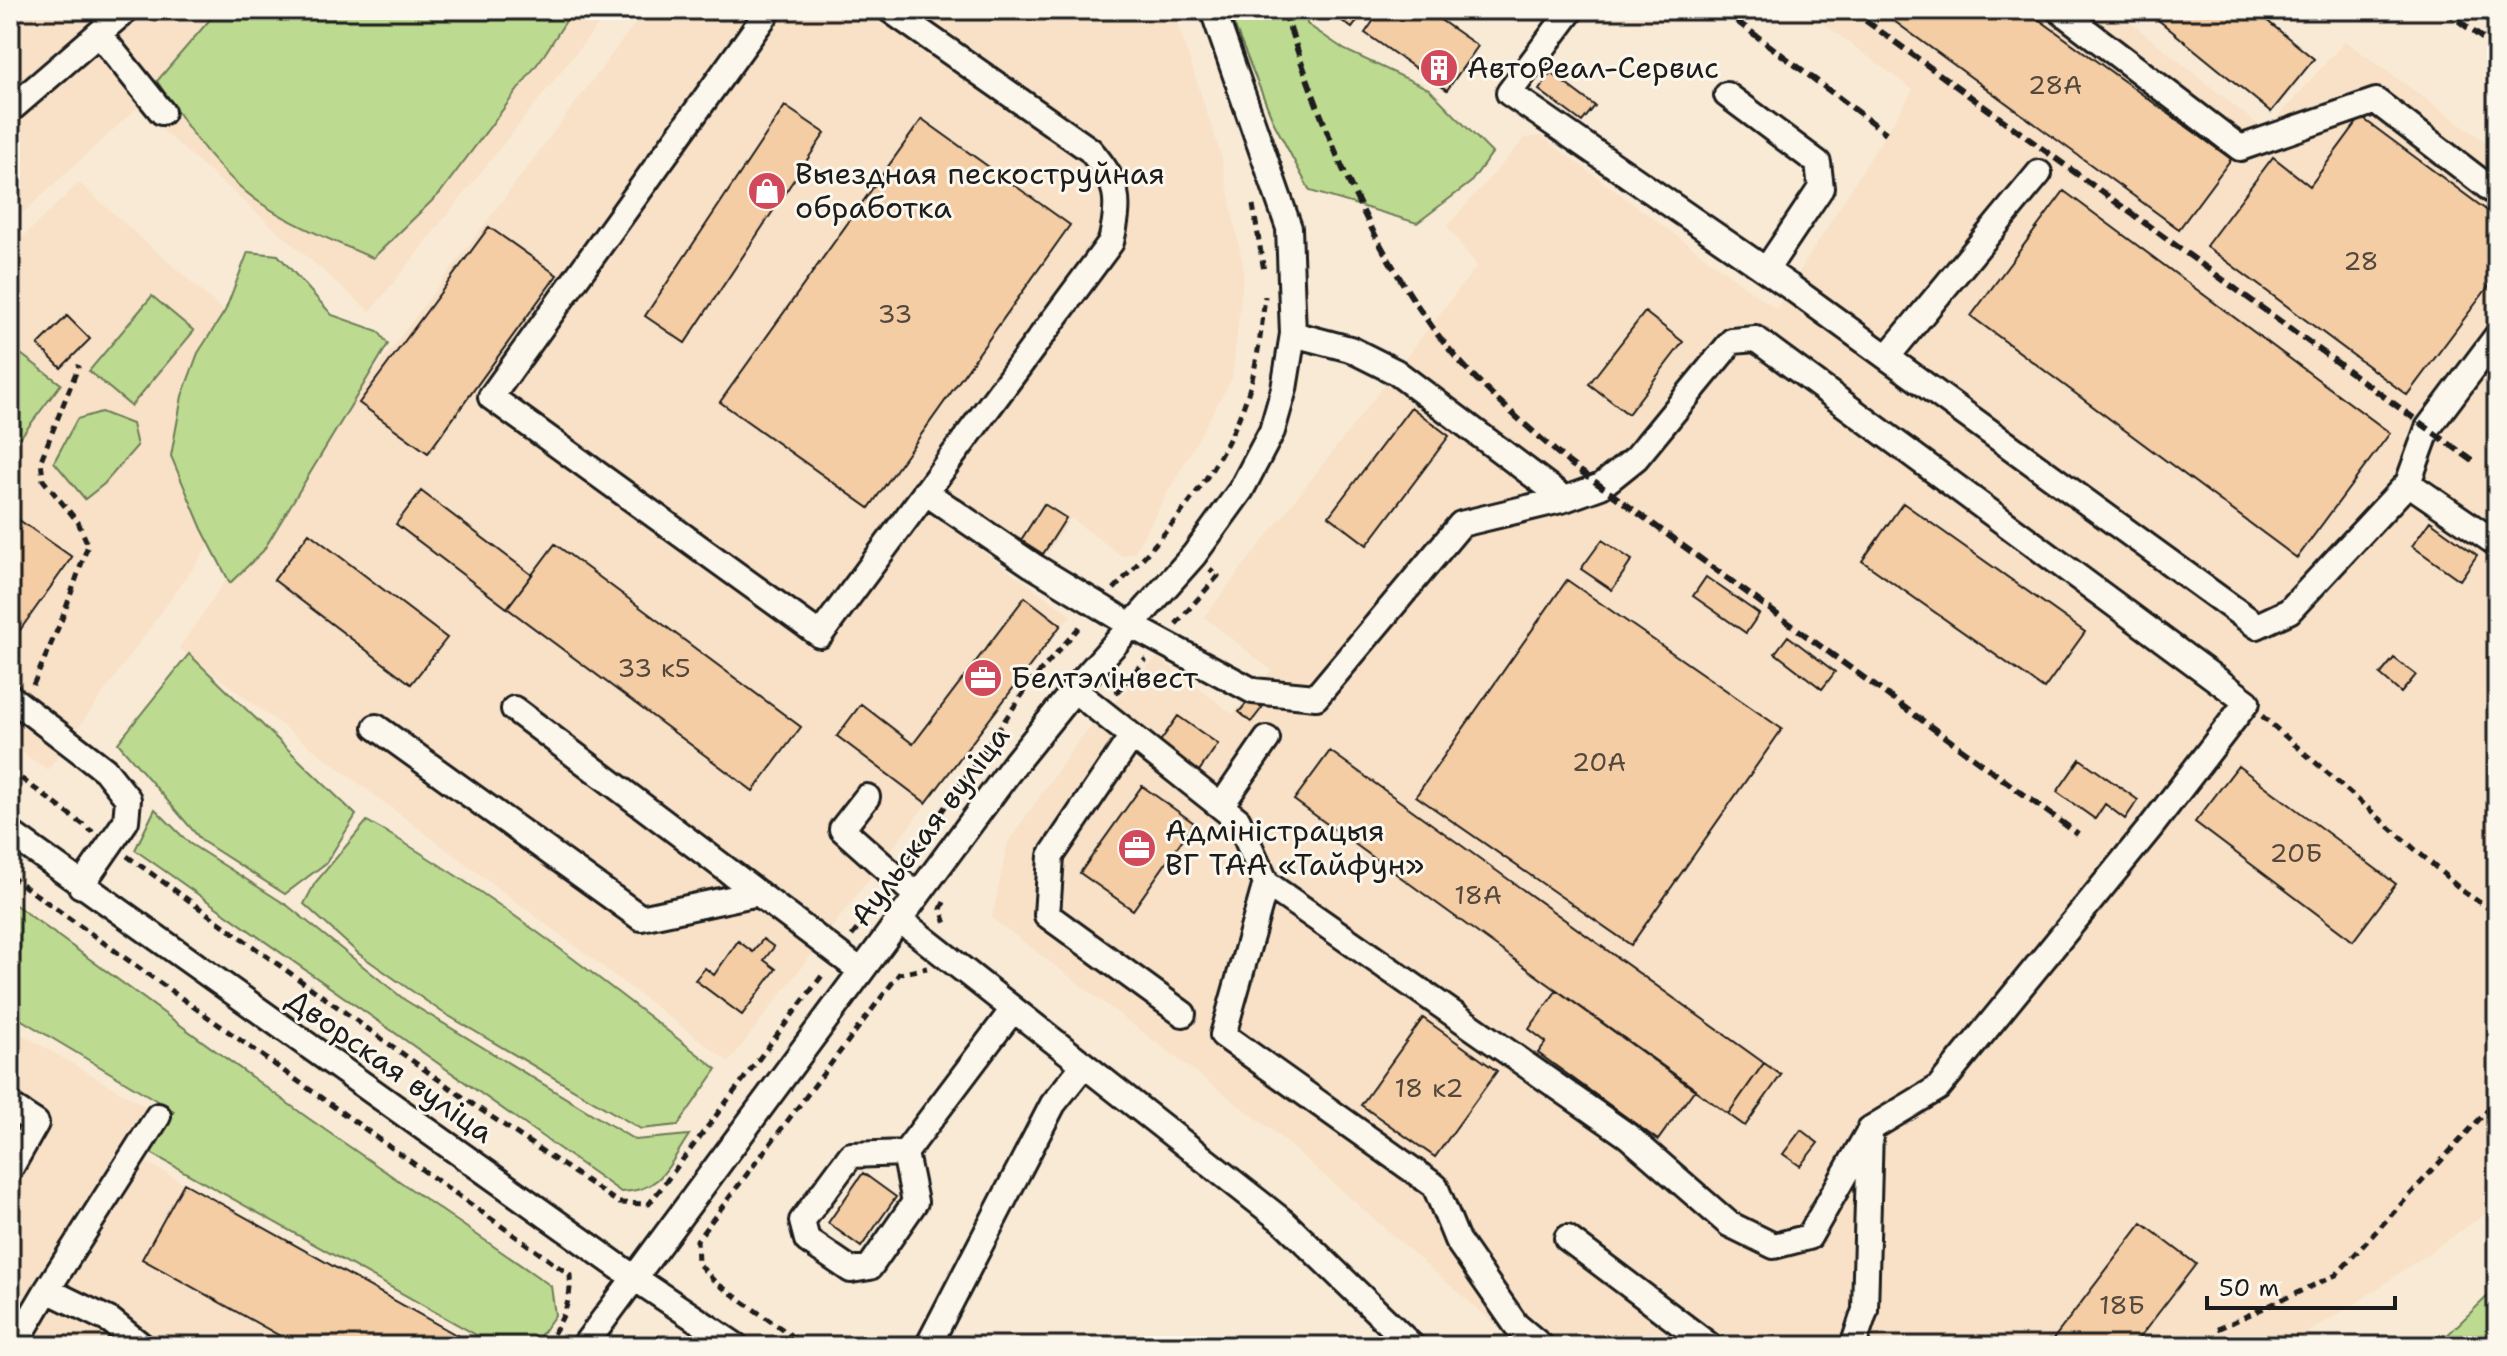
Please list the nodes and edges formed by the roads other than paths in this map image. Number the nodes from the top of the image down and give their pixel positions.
1 (126, 10) edge
2 (769, 10) edge
3 (890, 10) edge
4 (1213, 10) edge
5 (1571, 10) edge
6 (2059, 10) edge
7 (99, 34) junction
8 (1727, 95) dead end
9 (10, 110) edge
10 (162, 112) dead end
11 (2039, 173) dead end
12 (2497, 194) edge
13 (1766, 270) junction
14 (1293, 334) junction
15 (2497, 336) edge
16 (1887, 357) junction
17 (2408, 483) junction
18 (925, 492) junction
19 (1565, 499) junction
20 (2497, 544) edge
21 (1134, 627) junction
22 (1074, 690) junction
23 (16, 700) edge
24 (514, 709) dead end
25 (376, 727) dead end
26 (1132, 736) junction
27 (1267, 739) dead end
28 (867, 797) dead end
29 (1221, 806) junction
30 (10, 833) edge
31 (1266, 883) junction
32 (81, 886) junction
33 (758, 893) junction
34 (917, 896) junction
35 (900, 920) junction
36 (861, 971) junction
37 (1012, 1011) junction
38 (1183, 1014) dead end
39 (1084, 1065) junction
40 (10, 1106) edge
41 (158, 1116) dead end
42 (1870, 1129) junction
43 (905, 1153) junction
44 (10, 1169) edge
45 (1567, 1238) dead end
46 (633, 1277) junction
47 (47, 1290) junction
48 (14, 1346) edge
49 (142, 1346) edge
50 (584, 1346) edge
51 (736, 1346) edge
52 (928, 1346) edge
53 (1411, 1346) edge
54 (1541, 1346) edge
55 (1710, 1346) edge
56 (1853, 1346) edge

1 - 7 street
2 - 18 street
3 - 18 street
4 - 14 street, Аульская вуліца
5 - 13 street
6 - 12 street
7 - 9 street
7 - 10 street
8 - 13 street
11 - 16 street
13 - 16 street
14 - 19 street
14 - 21 street, Аульская вуліца
15 - 17 street
16 - 17 street
17 - 20 street
18 - 21 street
19 - 21 street
19 - 42 street
21 - 22 street, Аульская вуліца
22 - 26 street
22 - 34 street, Аульская вуліца
23 - 32 street
24 - 33 street
25 - 33 street
26 - 29 street
26 - 38 street
27 - 29 street
28 - 34 street
29 - 31 street
30 - 32 street, Дворская вуліца
31 - 42 street
31 - 54 street
32 - 46 street, Дворская вуліца
33 - 36 street
34 - 35 street, Аульская вуліца
35 - 36 street, Аульская вуліца
35 - 37 street
36 - 46 street, Аульская вуліца
37 - 39 street
37 - 43 street
39 - 52 street
39 - 53 street
40 - 44 street
41 - 47 street
42 - 56 street
43 - 43 street
45 - 55 street
46 - 50 street, Аульская вуліца
46 - 51 street, Дворская вуліца
47 - 48 street
47 - 49 street

